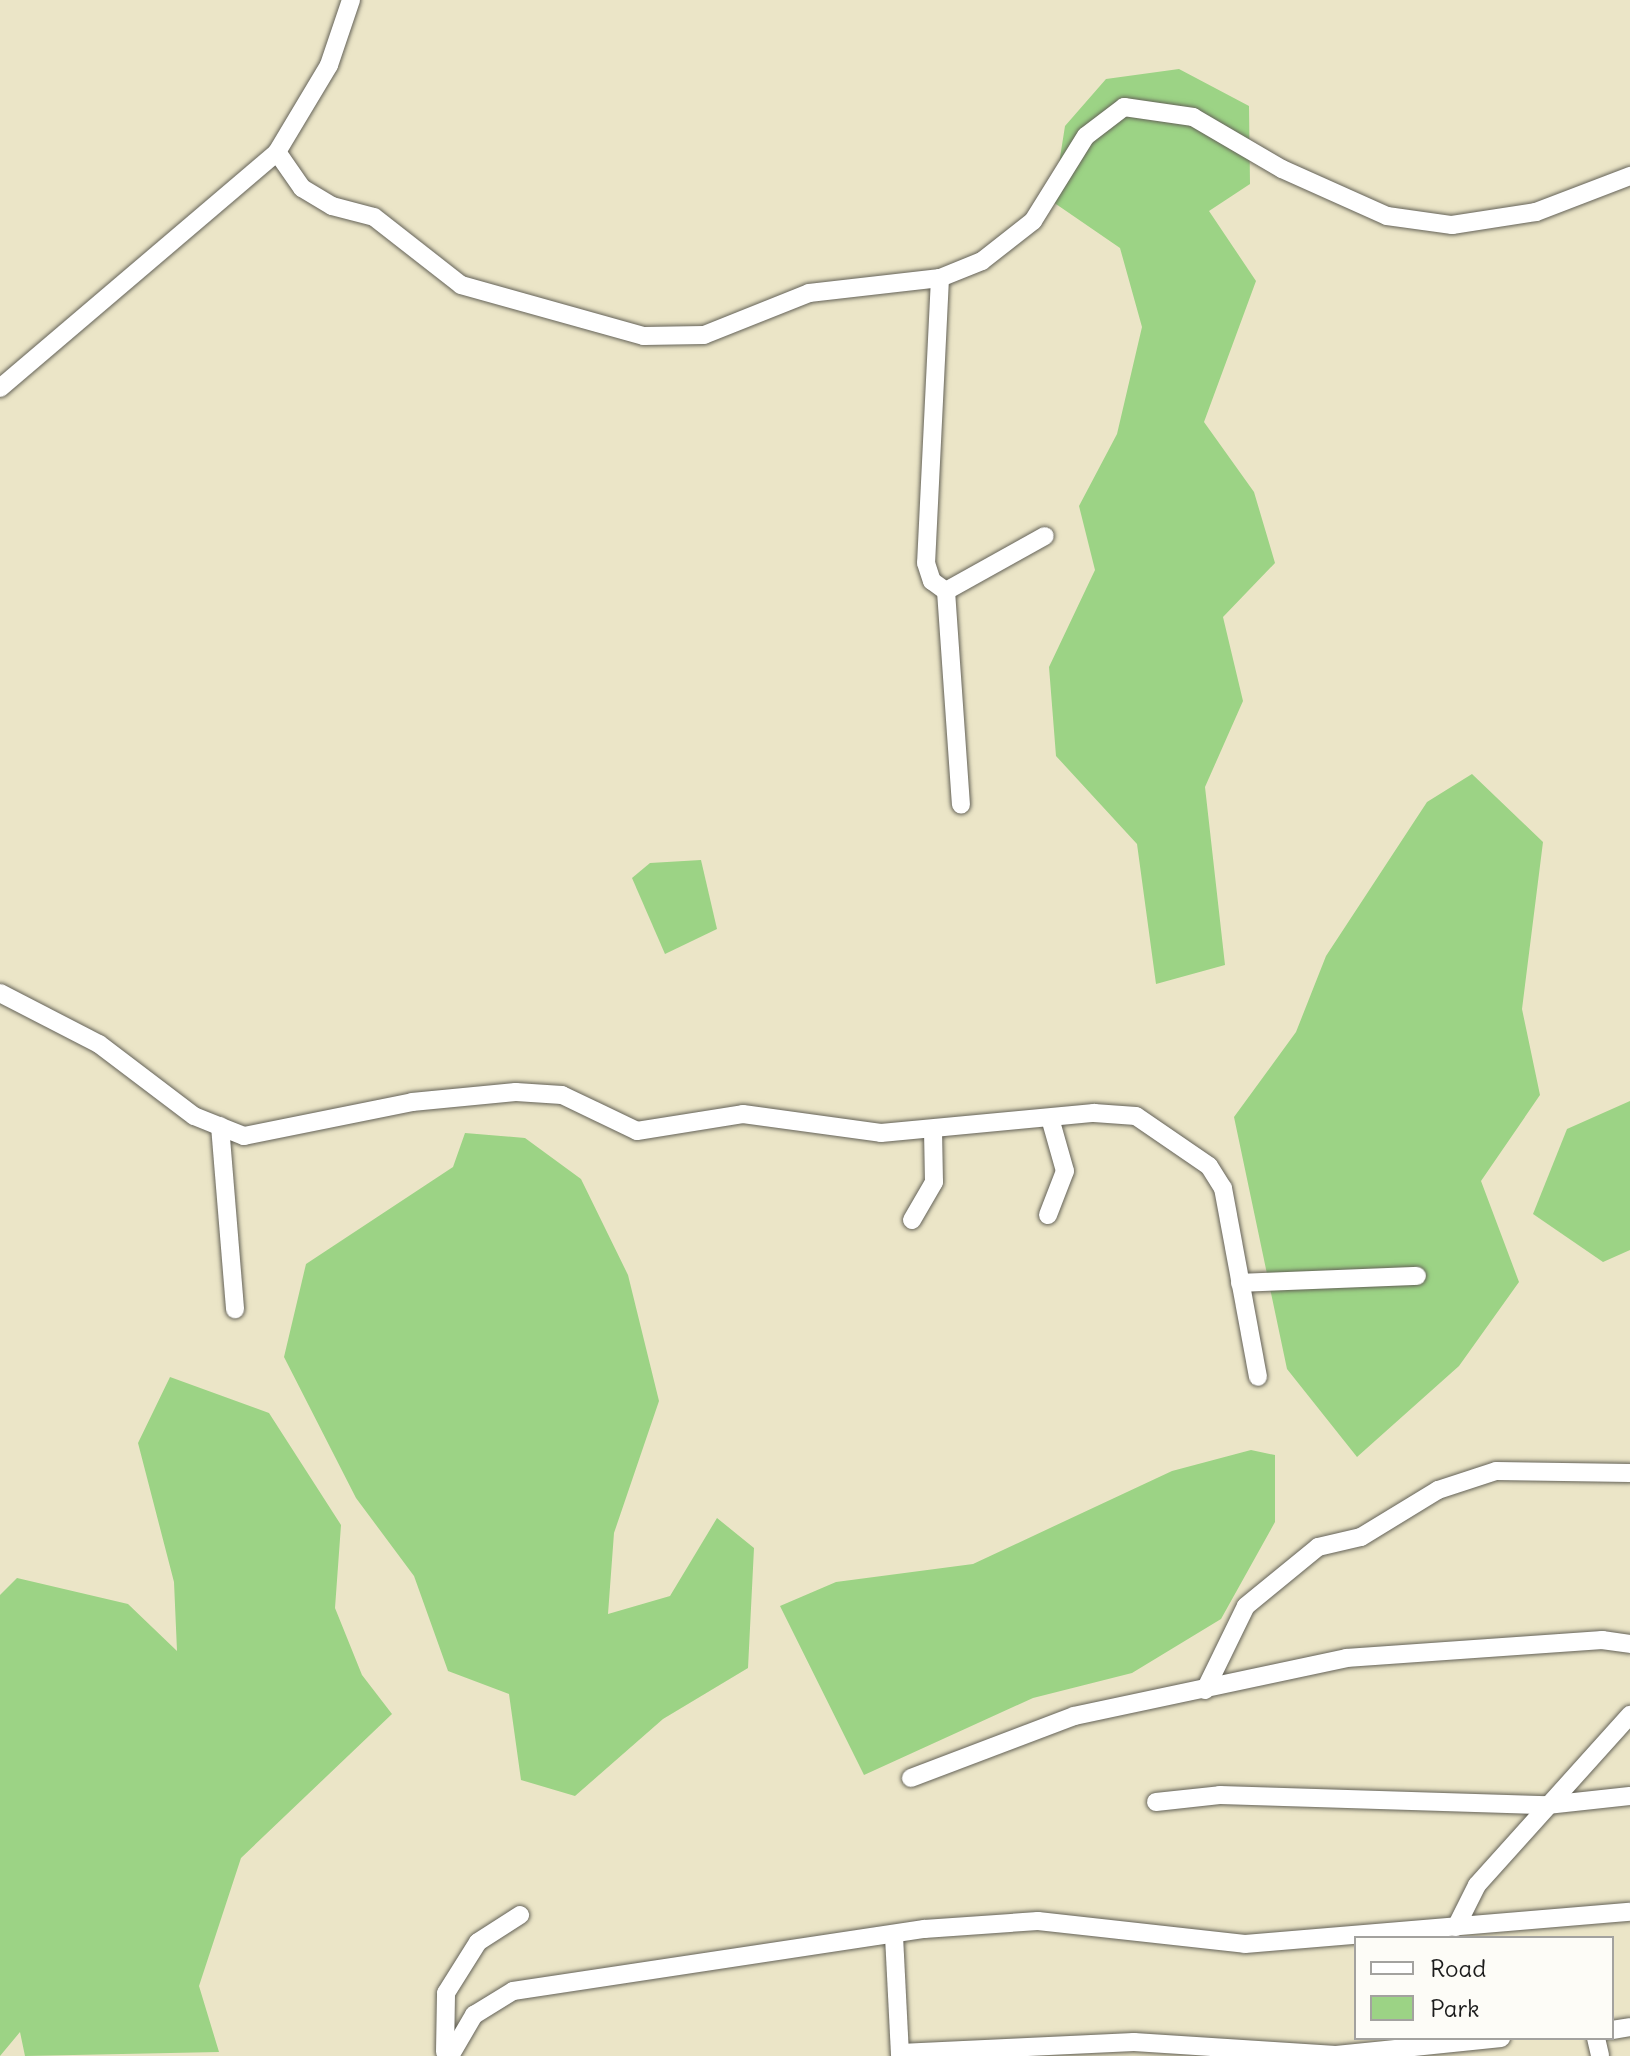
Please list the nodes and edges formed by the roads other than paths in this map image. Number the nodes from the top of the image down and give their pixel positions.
1 (351, 0) edge
2 (277, 152) junction
3 (1630, 176) edge
4 (940, 278) junction
5 (0, 388) edge
6 (1045, 536) dead end
7 (946, 591) junction
8 (961, 804) dead end
9 (0, 993) edge
10 (1050, 1118) junction
11 (220, 1126) junction
12 (933, 1131) junction
13 (1048, 1215) dead end
14 (912, 1220) dead end
15 (1417, 1276) dead end
16 (1240, 1283) junction
17 (235, 1309) dead end
18 (1258, 1377) dead end
19 (1630, 1473) edge
20 (1630, 1644) edge
21 (1205, 1690) junction
22 (1630, 1715) edge
23 (911, 1778) dead end
24 (1630, 1796) edge
25 (1156, 1802) dead end
26 (1547, 1805) junction
27 (1630, 1912) edge
28 (520, 1915) dead end
29 (1563, 1919) junction
30 (1456, 1927) junction
31 (894, 1936) junction
32 (1567, 1936) edge
33 (1491, 2040) edge
34 (1157, 2050) edge
35 (1433, 2051) edge
36 (1274, 2054) edge
37 (900, 2055) edge
38 (448, 2056) edge

1 - 2 street
2 - 4 street
2 - 5 street
3 - 4 street
4 - 7 street
6 - 7 street
7 - 8 street
9 - 11 street
10 - 12 street
10 - 13 street
10 - 16 street
11 - 12 street
11 - 17 street
12 - 14 street
15 - 16 street
16 - 18 street
19 - 21 street
20 - 21 street
21 - 23 street
22 - 26 street
24 - 26 street
25 - 26 street
26 - 30 street
27 - 29 street
28 - 38 street
29 - 30 street
29 - 32 street
30 - 31 street
31 - 37 street
31 - 38 street
33 - 35 street
34 - 36 street
34 - 37 street
35 - 36 street

